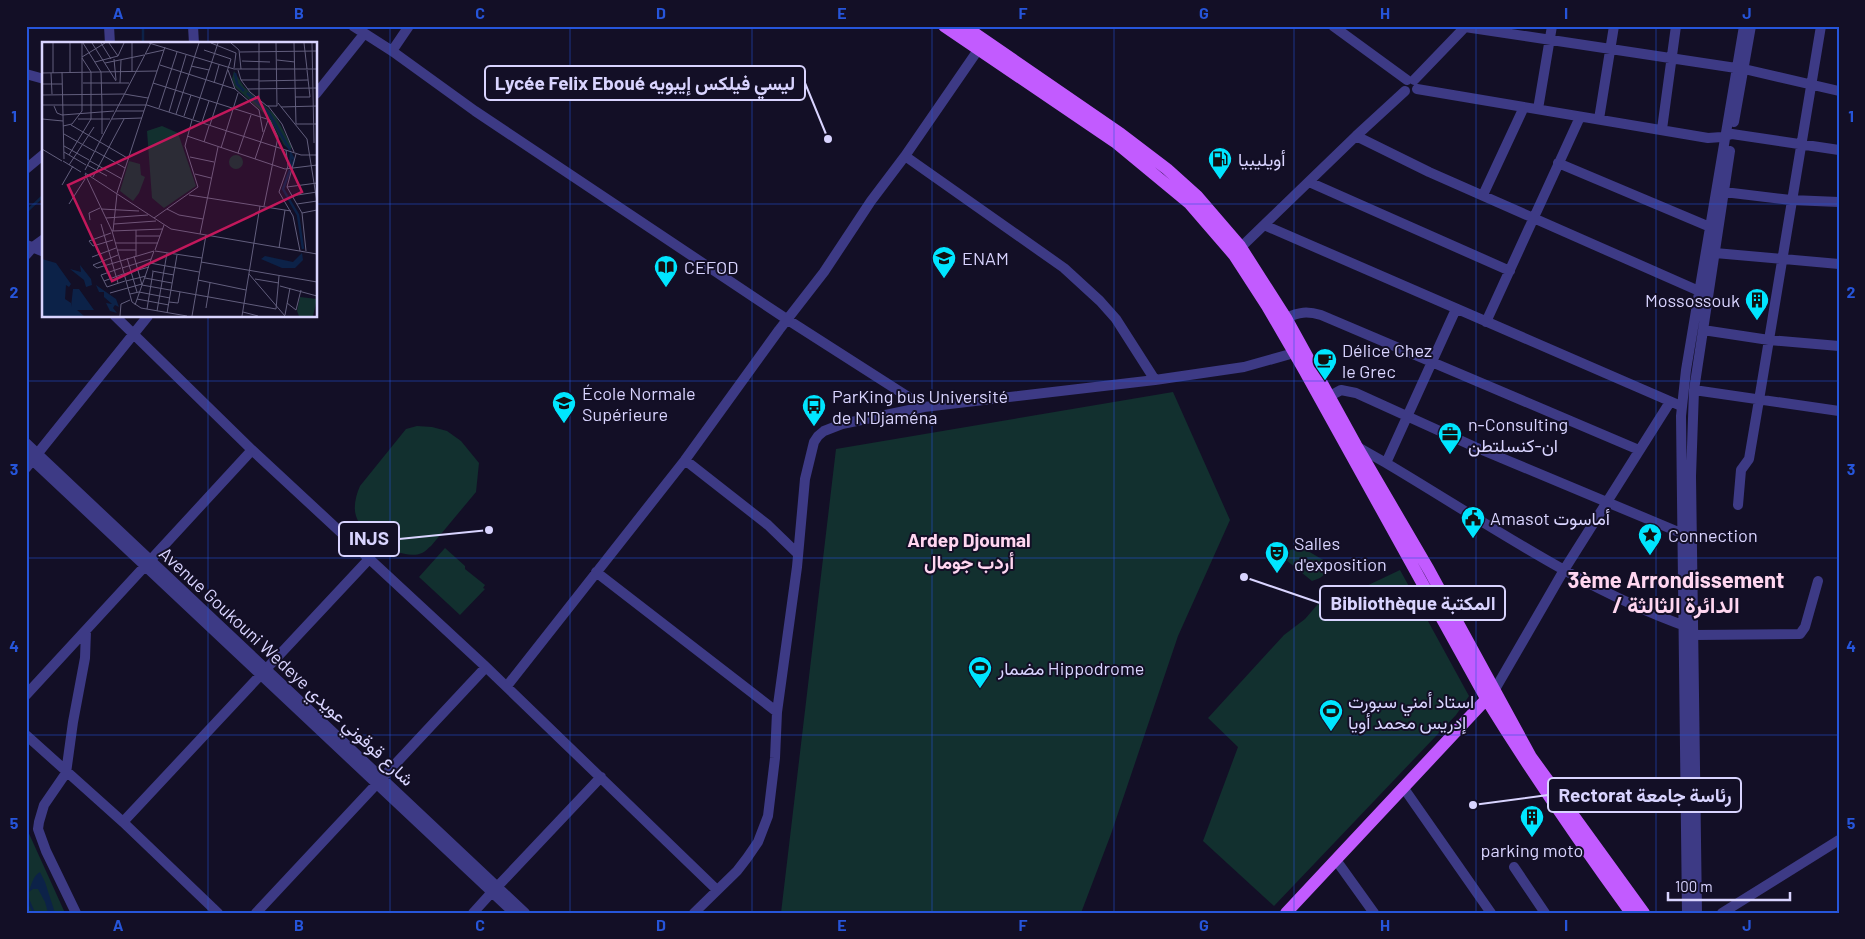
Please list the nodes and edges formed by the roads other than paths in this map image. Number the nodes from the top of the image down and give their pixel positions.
1 (109, 26) edge
2 (193, 26) edge
3 (353, 26) edge
4 (409, 26) edge
5 (944, 26) edge
6 (964, 26) edge
7 (1332, 26) edge
8 (1552, 26) edge
9 (1614, 26) edge
10 (1676, 26) edge
11 (1744, 26) edge
12 (1751, 26) edge
13 (1821, 26) edge
14 (1466, 27) edge
15 (364, 34) junction
16 (1550, 40) junction
17 (110, 42) edge
18 (194, 42) edge
19 (978, 50) junction
20 (1610, 50) junction
21 (392, 51) junction
22 (1672, 59) junction
23 (1740, 68) junction
24 (26, 74) edge
25 (42, 78) edge
26 (1413, 83) junction
27 (1810, 84) junction
28 (1839, 91) edge
29 (318, 92) edge
30 (1524, 107) junction
31 (1538, 109) junction
32 (1580, 116) junction
33 (1598, 119) junction
34 (1662, 130) junction
35 (1729, 135) junction
36 (1356, 136) junction
37 (1800, 144) junction
38 (1839, 150) edge
39 (42, 156) edge
40 (905, 156) junction
41 (1558, 163) junction
42 (26, 169) edge
43 (1163, 174) junction
44 (1309, 182) junction
45 (1724, 192) junction
46 (1483, 195) junction
47 (1791, 200) junction
48 (1839, 202) edge
49 (1534, 217) junction
50 (1264, 225) junction
51 (1710, 227) junction
52 (42, 240) edge
53 (28, 249) edge
54 (1237, 251) junction
55 (42, 252) edge
56 (1715, 253) junction
57 (1783, 259) junction
58 (1839, 264) edge
59 (1510, 271) junction
60 (1700, 291) junction
61 (1456, 309) junction
62 (117, 318) edge
63 (146, 318) edge
64 (1286, 318) junction
65 (788, 320) junction
66 (1486, 322) junction
67 (1703, 330) junction
68 (134, 334) junction
69 (1769, 340) junction
70 (1839, 346) edge
71 (1298, 350) junction
72 (1432, 361) junction
73 (1155, 380) junction
74 (1694, 390) junction
75 (1330, 396) junction
76 (1760, 400) junction
77 (1670, 402) junction
78 (1681, 406) junction
79 (924, 407) junction
80 (1839, 411) edge
81 (1407, 416) junction
82 (26, 444) edge
83 (1356, 445) junction
84 (252, 450) junction
85 (1639, 450) junction
86 (30, 459) edge
87 (685, 460) junction
88 (1386, 463) junction
89 (1607, 502) junction
90 (1738, 505) dead end
91 (1681, 533) junction
92 (798, 554) junction
93 (370, 558) junction
94 (147, 563) junction
95 (1564, 570) junction
96 (596, 572) junction
97 (1423, 573) junction
98 (1818, 581) dead end
99 (1683, 626) junction
100 (86, 632) junction
101 (1693, 632) junction
102 (486, 667) junction
103 (263, 671) junction
104 (506, 686) junction
105 (26, 695) edge
106 (1490, 696) junction
107 (777, 712) junction
108 (26, 735) edge
109 (66, 772) junction
110 (601, 778) junction
111 (379, 780) junction
112 (1403, 787) junction
113 (123, 822) junction
114 (1839, 840) edge
115 (1336, 860) junction
116 (1514, 868) dead end
117 (495, 889) junction
118 (717, 890) junction
119 (76, 913) edge
120 (218, 913) edge
121 (256, 913) edge
122 (473, 913) edge
123 (514, 913) edge
124 (525, 913) edge
125 (694, 913) edge
126 (1286, 913) edge
127 (1374, 913) edge
128 (1491, 913) edge
129 (1546, 913) edge
130 (1631, 913) edge
131 (1644, 913) edge
132 (1687, 913) edge
133 (1697, 913) edge
134 (1722, 913) edge

1 - 17 street
2 - 18 street
3 - 15 street
4 - 21 street
5 - 19 main road
6 - 43 main road
7 - 26 street
8 - 16 street
9 - 20 street
10 - 22 street
11 - 23 street
12 - 23 street
13 - 27 street
14 - 16 street
14 - 26 street
15 - 21 street
15 - 29 street
16 - 20 street
16 - 31 street
19 - 40 street
19 - 43 main road
20 - 22 street
20 - 33 street
21 - 65 street
22 - 23 street
22 - 34 street
23 - 27 street
23 - 35 street
24 - 25 street
26 - 30 street
26 - 36 street
27 - 28 street
27 - 37 street
30 - 31 street
30 - 46 street
31 - 32 street
32 - 33 street
32 - 41 street
33 - 34 street
34 - 35 street
35 - 37 street
35 - 45 street
35 - 51 street
36 - 44 street
36 - 46 street
37 - 38 street
37 - 47 street
39 - 42 street
40 - 65 street
40 - 73 street
41 - 49 street
41 - 51 street
43 - 54 main road
44 - 50 street
44 - 59 street
45 - 47 street
45 - 56 street
46 - 49 street
47 - 48 street
47 - 57 street
49 - 59 street
49 - 60 street
50 - 54 street
50 - 61 street
51 - 60 street
52 - 53 street
53 - 55 street
54 - 64 main road
54 - 71 main road
56 - 57 street
56 - 67 street
57 - 58 street
57 - 69 street
59 - 66 street
60 - 78 street
61 - 66 street
61 - 72 street
62 - 68 street
63 - 68 street
64 - 71 main road
64 - 72 street
65 - 79 street
65 - 87 street
66 - 77 street
67 - 69 street
67 - 74 street
68 - 84 street
68 - 86 street
69 - 70 street
69 - 76 street
71 - 73 street
71 - 75 main road
71 - 97 main road
72 - 81 street
72 - 85 street
73 - 79 street
74 - 76 street
74 - 101 street
75 - 81 street
75 - 83 main road
76 - 80 street
76 - 90 street
77 - 78 street
77 - 85 street
78 - 91 street
79 - 92 street
81 - 88 street
81 - 89 street
82 - 86 street, Avenue Goukouni Wedeye شارع قوقوني عويدي
83 - 88 street
83 - 97 main road
84 - 93 street
84 - 94 street
85 - 89 street
86 - 94 street, Avenue Goukouni Wedeye شارع قوقوني عويدي
87 - 92 street
87 - 96 street
88 - 95 street
89 - 91 street
89 - 95 street
91 - 99 street
92 - 107 street
93 - 102 street
93 - 103 street
94 - 100 street
94 - 103 street, Avenue Goukouni Wedeye شارع قوقوني عويدي
95 - 99 street
95 - 106 street
96 - 104 street
96 - 107 street
97 - 106 main road
98 - 101 street
99 - 101 street
99 - 132 street
100 - 105 street
100 - 109 street
101 - 133 street
102 - 104 street
102 - 111 street
103 - 111 street, Avenue Goukouni Wedeye شارع قوقوني عويدي
103 - 113 street
104 - 110 street
106 - 112 main road
106 - 130 main road
106 - 131 main road
107 - 118 street
108 - 109 street
109 - 113 street
109 - 119 street
110 - 117 street
110 - 118 street
111 - 117 street, Avenue Goukouni Wedeye شارع قوقوني عويدي
111 - 121 street
112 - 115 main road
112 - 128 street
113 - 120 street
114 - 134 street
115 - 126 main road
115 - 127 street
116 - 129 street
117 - 122 street
117 - 123 street, Avenue Goukouni Wedeye شارع قوقوني عويدي
117 - 124 street, Avenue Goukouni Wedeye شارع قوقوني عويدي
118 - 125 street

